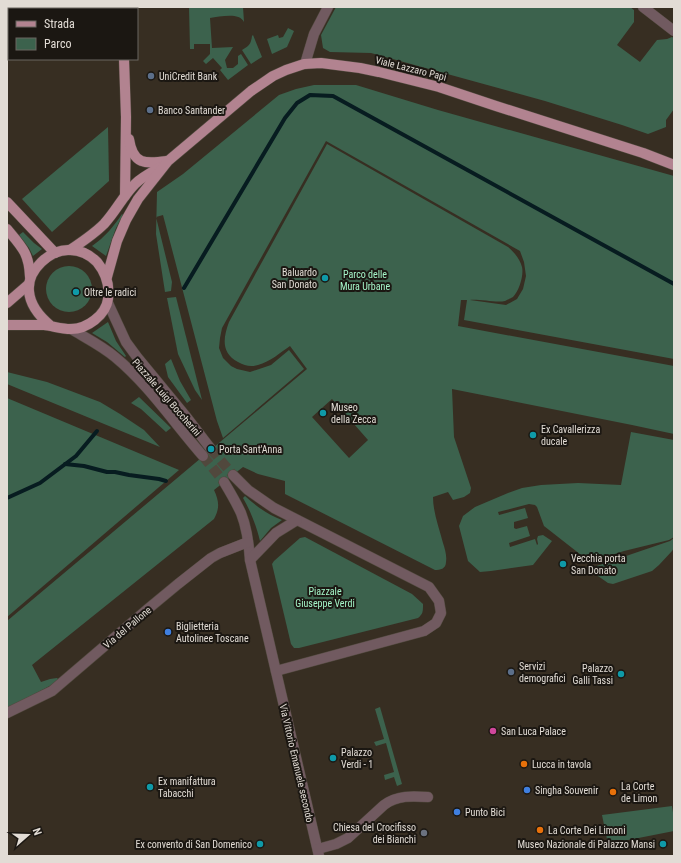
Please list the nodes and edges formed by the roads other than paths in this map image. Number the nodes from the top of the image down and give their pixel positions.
1 (328, 7) edge
2 (643, 7) edge
3 (674, 31) edge
4 (124, 60) edge
5 (305, 64) junction
6 (126, 117) junction
7 (166, 163) junction
8 (674, 165) edge
9 (125, 196) junction
10 (7, 202) edge
11 (7, 229) edge
12 (70, 250) junction
13 (55, 254) junction
14 (107, 277) junction
15 (30, 281) junction
16 (7, 303) edge
17 (108, 303) junction
18 (7, 325) edge
19 (51, 326) junction
20 (71, 329) junction
21 (211, 449) tunnel mouth
22 (203, 456) tunnel mouth
23 (233, 475) tunnel mouth
24 (224, 482) tunnel mouth
25 (297, 520) junction
26 (248, 542) junction
27 (250, 560) junction
28 (276, 670) junction
29 (7, 713) edge
30 (428, 797) dead end
31 (318, 853) edge

1 - 5 street
2 - 3 street
4 - 6 main road
5 - 7 main road, Viale Lazzaro Papi
5 - 8 main road, Viale Lazzaro Papi
6 - 7 main road
6 - 9 main road
7 - 9 main road, Viale Lazzaro Papi
7 - 14 main road, Viale Lazzaro Papi
9 - 12 main road, Viale Lazzaro Papi
10 - 13 main road
11 - 15 main road
12 - 13 main road
12 - 14 main road
13 - 15 main road
14 - 17 main road, Piazzale Luigi Boccherini
15 - 16 main road
15 - 19 main road
17 - 20 main road, Piazzale Luigi Boccherini
17 - 21 street, Piazzale Luigi Boccherini
18 - 19 main road, Piazzale Luigi Boccherini
19 - 20 main road, Piazzale Luigi Boccherini
20 - 22 street, Piazzale Luigi Boccherini
23 - 25 street
24 - 26 street
25 - 27 street
25 - 28 street
26 - 27 street
26 - 29 street, Via del Pallone
27 - 28 street
28 - 31 street, Via Vittorio Emanuele secondo
30 - 31 street

